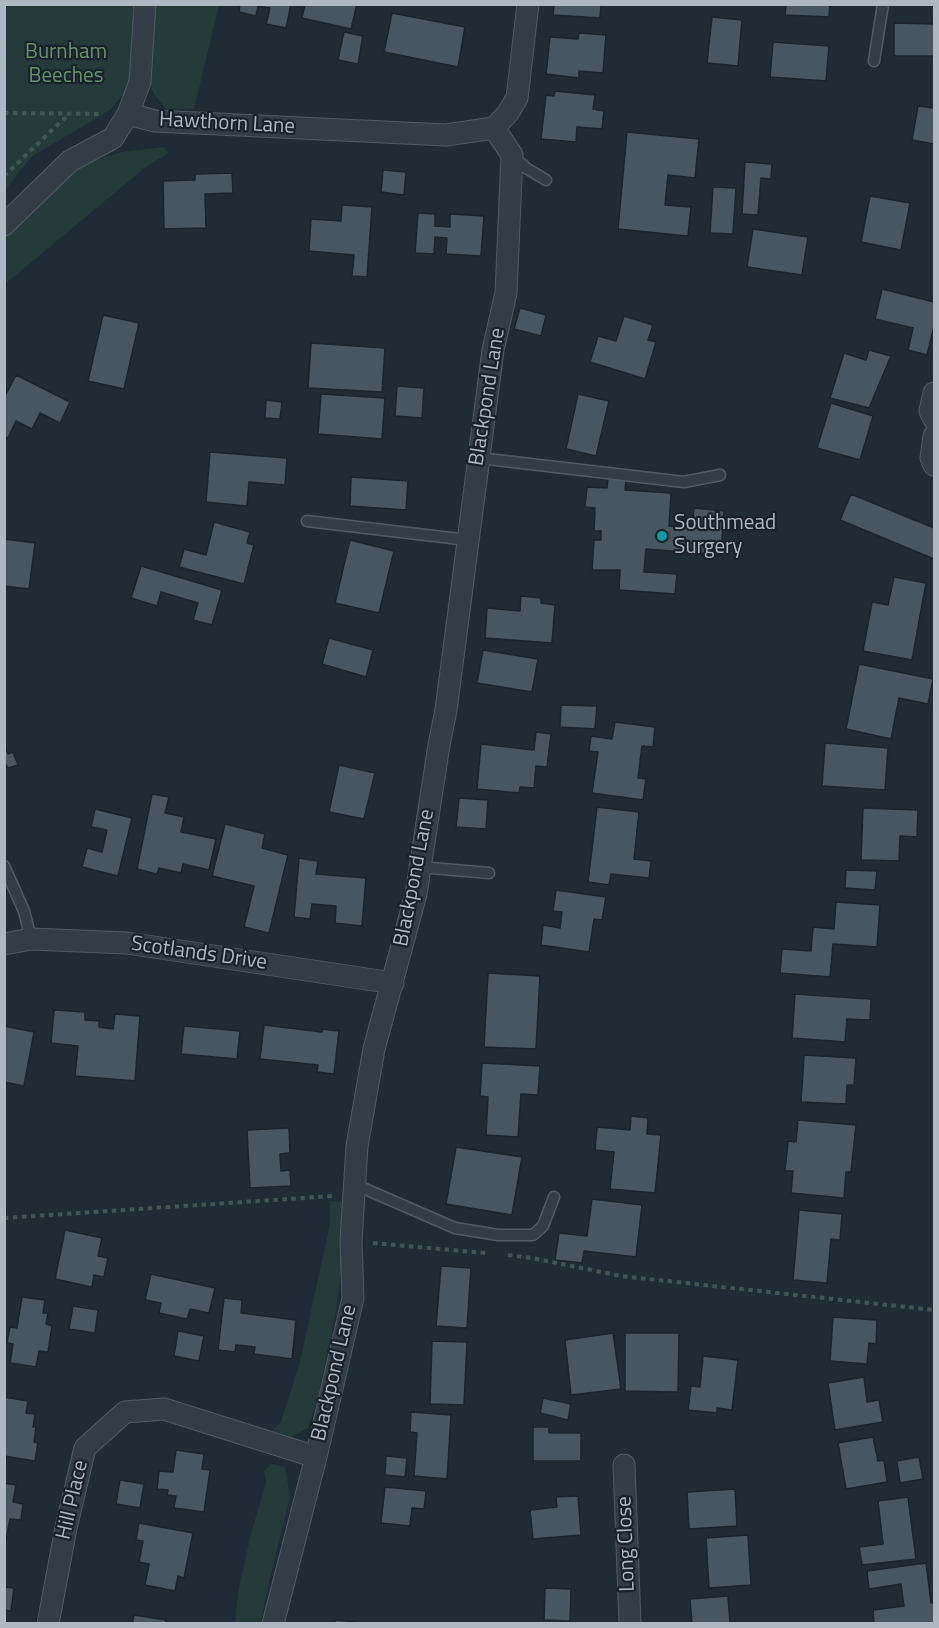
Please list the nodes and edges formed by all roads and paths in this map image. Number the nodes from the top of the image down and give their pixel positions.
1 (145, 4) edge
2 (528, 4) edge
3 (883, 4) edge
4 (874, 61) dead end
5 (4, 113) edge
6 (69, 114) junction
7 (128, 114) junction
8 (494, 128) junction
9 (512, 155) junction
10 (4, 176) edge
11 (546, 180) dead end
12 (4, 225) edge
13 (934, 393) edge
14 (934, 418) edge
15 (934, 436) edge
16 (479, 458) junction
17 (934, 465) edge
18 (720, 475) dead end
19 (307, 520) dead end
20 (468, 540) junction
21 (4, 866) edge
22 (420, 867) junction
23 (489, 873) dead end
24 (31, 939) junction
25 (4, 944) edge
26 (393, 983) junction
27 (356, 1190) junction
28 (554, 1197) dead end
29 (4, 1218) edge
30 (351, 1241) junction
31 (934, 1310) edge
32 (316, 1457) junction
33 (624, 1465) dead end
34 (48, 1623) edge
35 (273, 1623) edge
36 (630, 1623) edge

1 - 7 street
2 - 8 street
3 - 4 lane
5 - 6 path
6 - 7 path
6 - 10 path
7 - 8 street, Hawthorn Lane
7 - 12 street, Hawthorn Lane
8 - 9 street
9 - 11 lane
9 - 16 street, Blackpond Lane
13 - 14 street
15 - 17 street
16 - 18 lane
16 - 20 street, Blackpond Lane
19 - 20 lane
20 - 22 street, Blackpond Lane
21 - 24 lane
22 - 23 lane
22 - 26 street, Blackpond Lane
24 - 25 street, Scotlands Drive
24 - 26 street, Scotlands Drive
26 - 27 street, Blackpond Lane
27 - 28 lane
27 - 29 path
27 - 30 street, Blackpond Lane
30 - 31 path
30 - 32 street, Blackpond Lane
32 - 34 street, Hill Place
32 - 35 street, Blackpond Lane
33 - 36 street, Long Close

